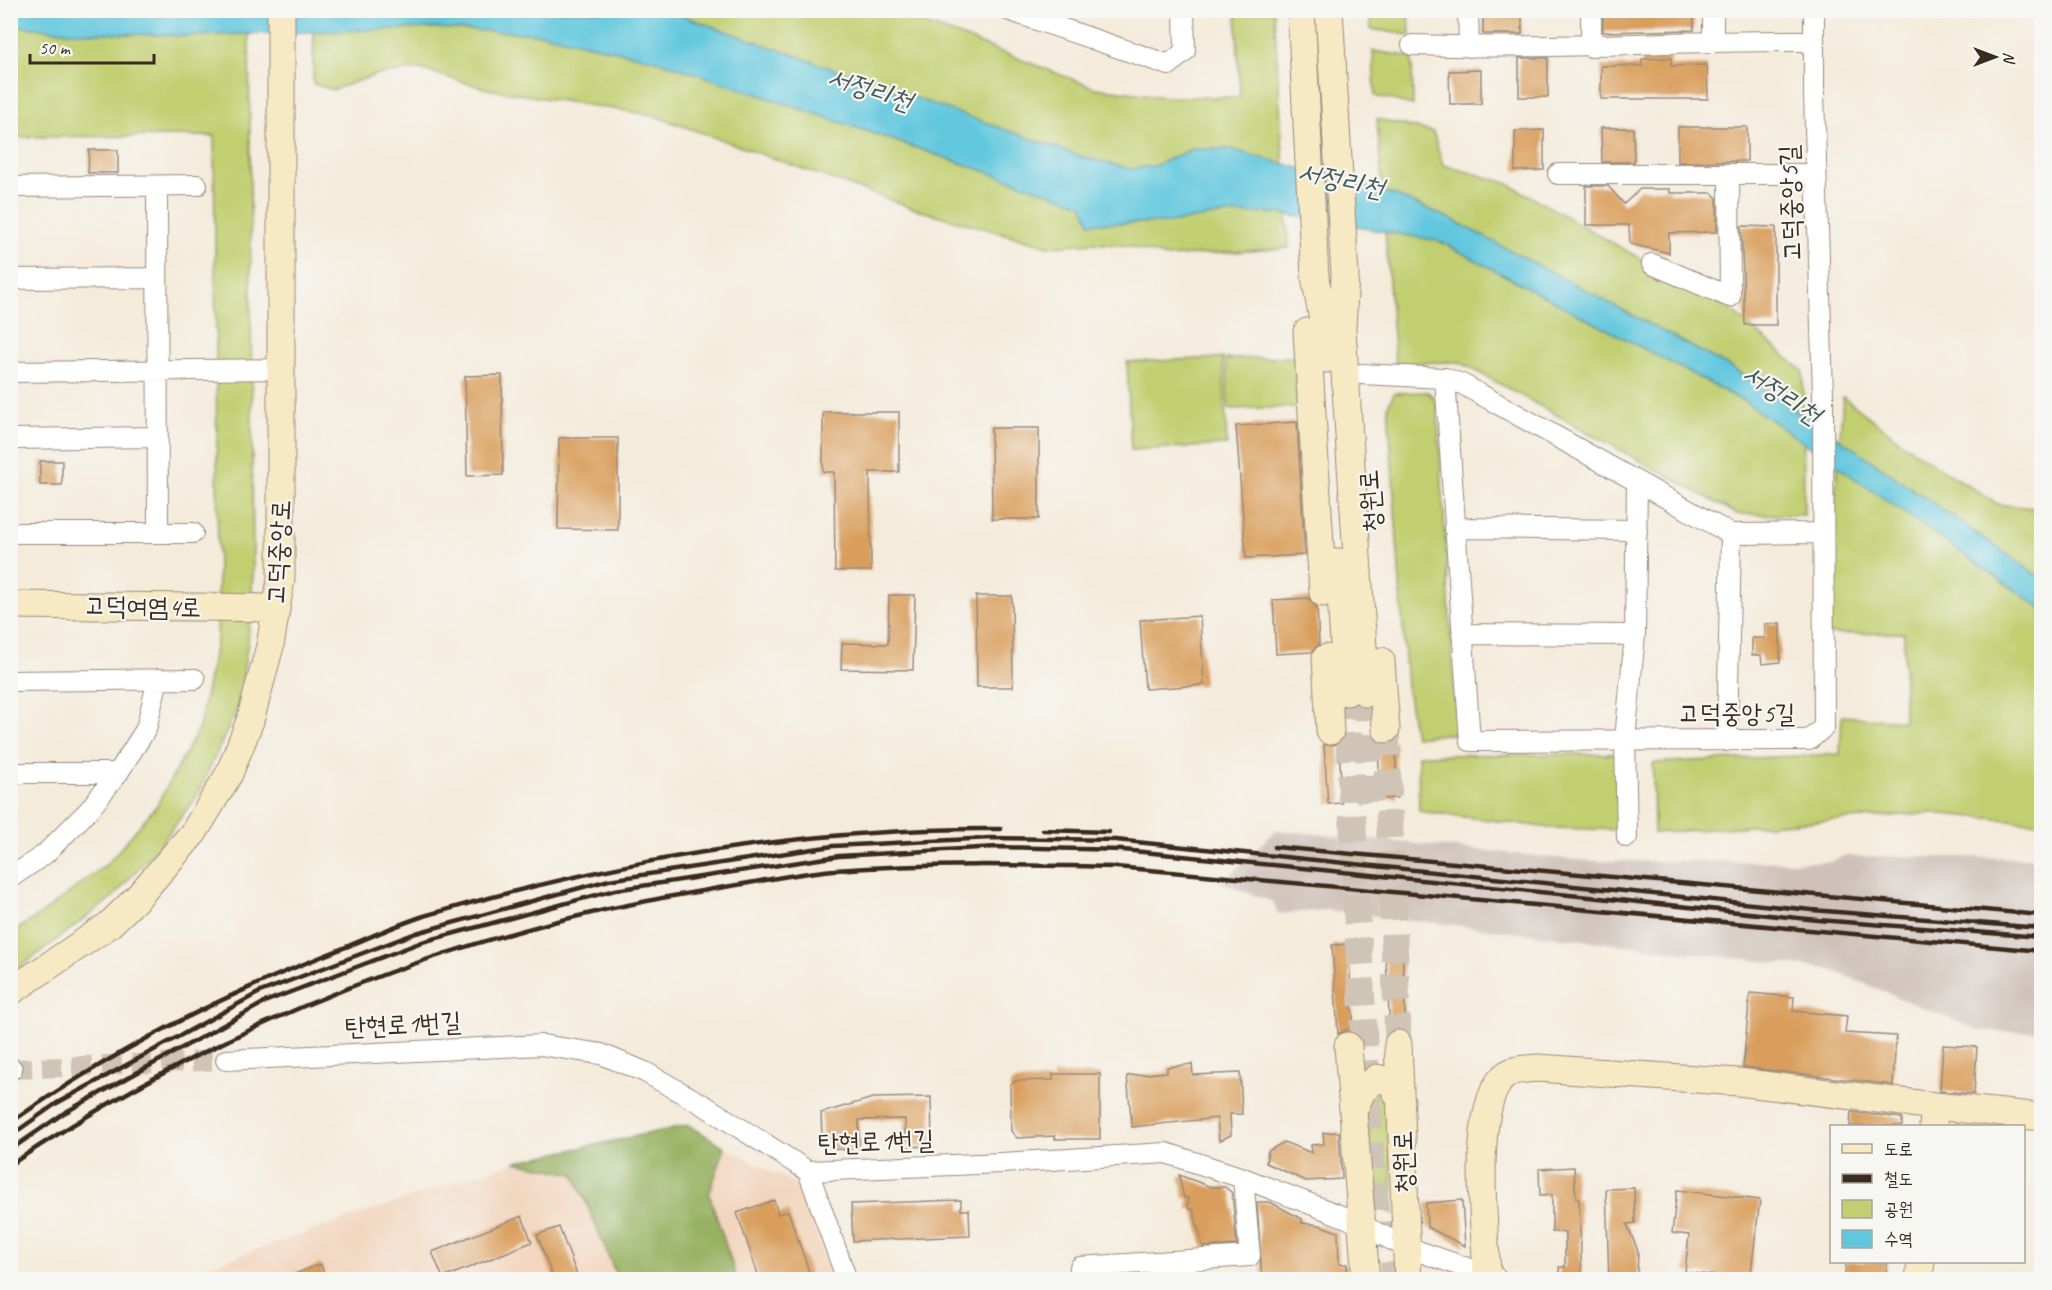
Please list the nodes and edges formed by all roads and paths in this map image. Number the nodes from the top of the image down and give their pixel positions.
1 (280, 10) edge
2 (1008, 10) edge
3 (1067, 10) edge
4 (1184, 10) edge
5 (1300, 10) edge
6 (1329, 10) edge
7 (1468, 10) edge
8 (1591, 10) edge
9 (1713, 10) edge
10 (1814, 10) edge
11 (1067, 31) junction
12 (1713, 40) junction
13 (1814, 41) junction
14 (1412, 45) dead end
15 (1469, 47) junction
16 (1591, 47) junction
17 (1558, 174) dead end
18 (1816, 174) junction
19 (1729, 176) junction
20 (197, 185) dead end
21 (10, 187) edge
22 (157, 187) junction
23 (1652, 264) dead end
24 (1345, 275) junction
25 (157, 278) junction
26 (10, 279) edge
27 (283, 369) junction
28 (157, 371) junction
29 (10, 372) edge
30 (1361, 374) junction
31 (1445, 378) junction
32 (158, 437) junction
33 (10, 439) edge
34 (1637, 482) junction
35 (1454, 528) junction
36 (1636, 530) junction
37 (158, 532) junction
38 (10, 533) edge
39 (193, 533) dead end
40 (1822, 533) junction
41 (1731, 534) junction
42 (10, 605) edge
43 (276, 608) junction
44 (1462, 634) junction
45 (1635, 634) junction
46 (159, 679) junction
47 (195, 679) dead end
48 (10, 681) edge
49 (1356, 695) junction
50 (1386, 729) tunnel mouth
51 (1330, 731) dead end
52 (1626, 739) junction
53 (1728, 741) junction
54 (10, 773) edge
55 (118, 773) junction
56 (1627, 837) dead end
57 (10, 878) edge
58 (10, 992) edge
59 (1398, 1044) tunnel mouth
60 (1348, 1046) dead end
61 (226, 1060) tunnel mouth
62 (1401, 1101) junction
63 (1355, 1107) junction
64 (1934, 1116) edge
65 (2042, 1117) edge
66 (808, 1171) junction
67 (1243, 1178) junction
68 (1363, 1226) junction
69 (1406, 1246) junction
70 (1921, 1263) edge
71 (1080, 1273) edge
72 (1493, 1277) edge
73 (847, 1280) edge
74 (1366, 1280) edge
75 (1408, 1280) edge
76 (1919, 1280) edge

1 - 27 main road, 고덕중앙로
2 - 11 street
3 - 11 street
4 - 11 street
5 - 49 main road, 청원로
6 - 24 main road, 청원로
7 - 15 street
8 - 16 street
9 - 12 street
10 - 13 street, 고덕중앙5길
12 - 13 street
12 - 16 street
13 - 18 street, 고덕중앙5길
14 - 15 street
15 - 16 street
17 - 19 street
18 - 19 street
18 - 40 street, 고덕중앙5길
19 - 23 street
20 - 22 street
21 - 22 street
22 - 25 street
24 - 30 main road, 청원로
24 - 49 main road, 청원로
25 - 26 street
25 - 28 street
27 - 28 street
27 - 43 main road, 고덕중앙로
28 - 29 street
28 - 32 street
30 - 31 street
30 - 49 main road, 청원로
31 - 34 street
31 - 35 street, 고덕중앙5길
32 - 33 street
32 - 37 street
34 - 36 street
34 - 41 street
35 - 36 street
35 - 44 street, 고덕중앙5길
36 - 45 street
37 - 38 street
37 - 39 street
40 - 41 street
40 - 53 street, 고덕중앙5길
41 - 53 street
42 - 43 main road, 고덕여염4로
43 - 58 main road, 고덕중앙로
44 - 45 street
44 - 52 street, 고덕중앙5길
45 - 52 street
46 - 47 street
46 - 48 street
46 - 55 street
49 - 50 main road, 청원로
49 - 51 main road, 청원로
52 - 53 street, 고덕중앙5길
52 - 56 street
54 - 55 street
55 - 57 street
59 - 62 main road, 청원로
60 - 63 main road, 청원로
61 - 66 street, 탄현로1번길
62 - 63 main road
62 - 69 main road, 청원로
63 - 68 main road, 청원로
64 - 65 main road
64 - 72 main road
66 - 67 street, 탄현로1번길
66 - 73 street
67 - 68 street, 탄현로1번길
67 - 71 street
68 - 69 street, 탄현로1번길
68 - 74 main road, 청원로
69 - 72 street, 탄현로1번길
69 - 75 main road, 청원로
70 - 76 main road

